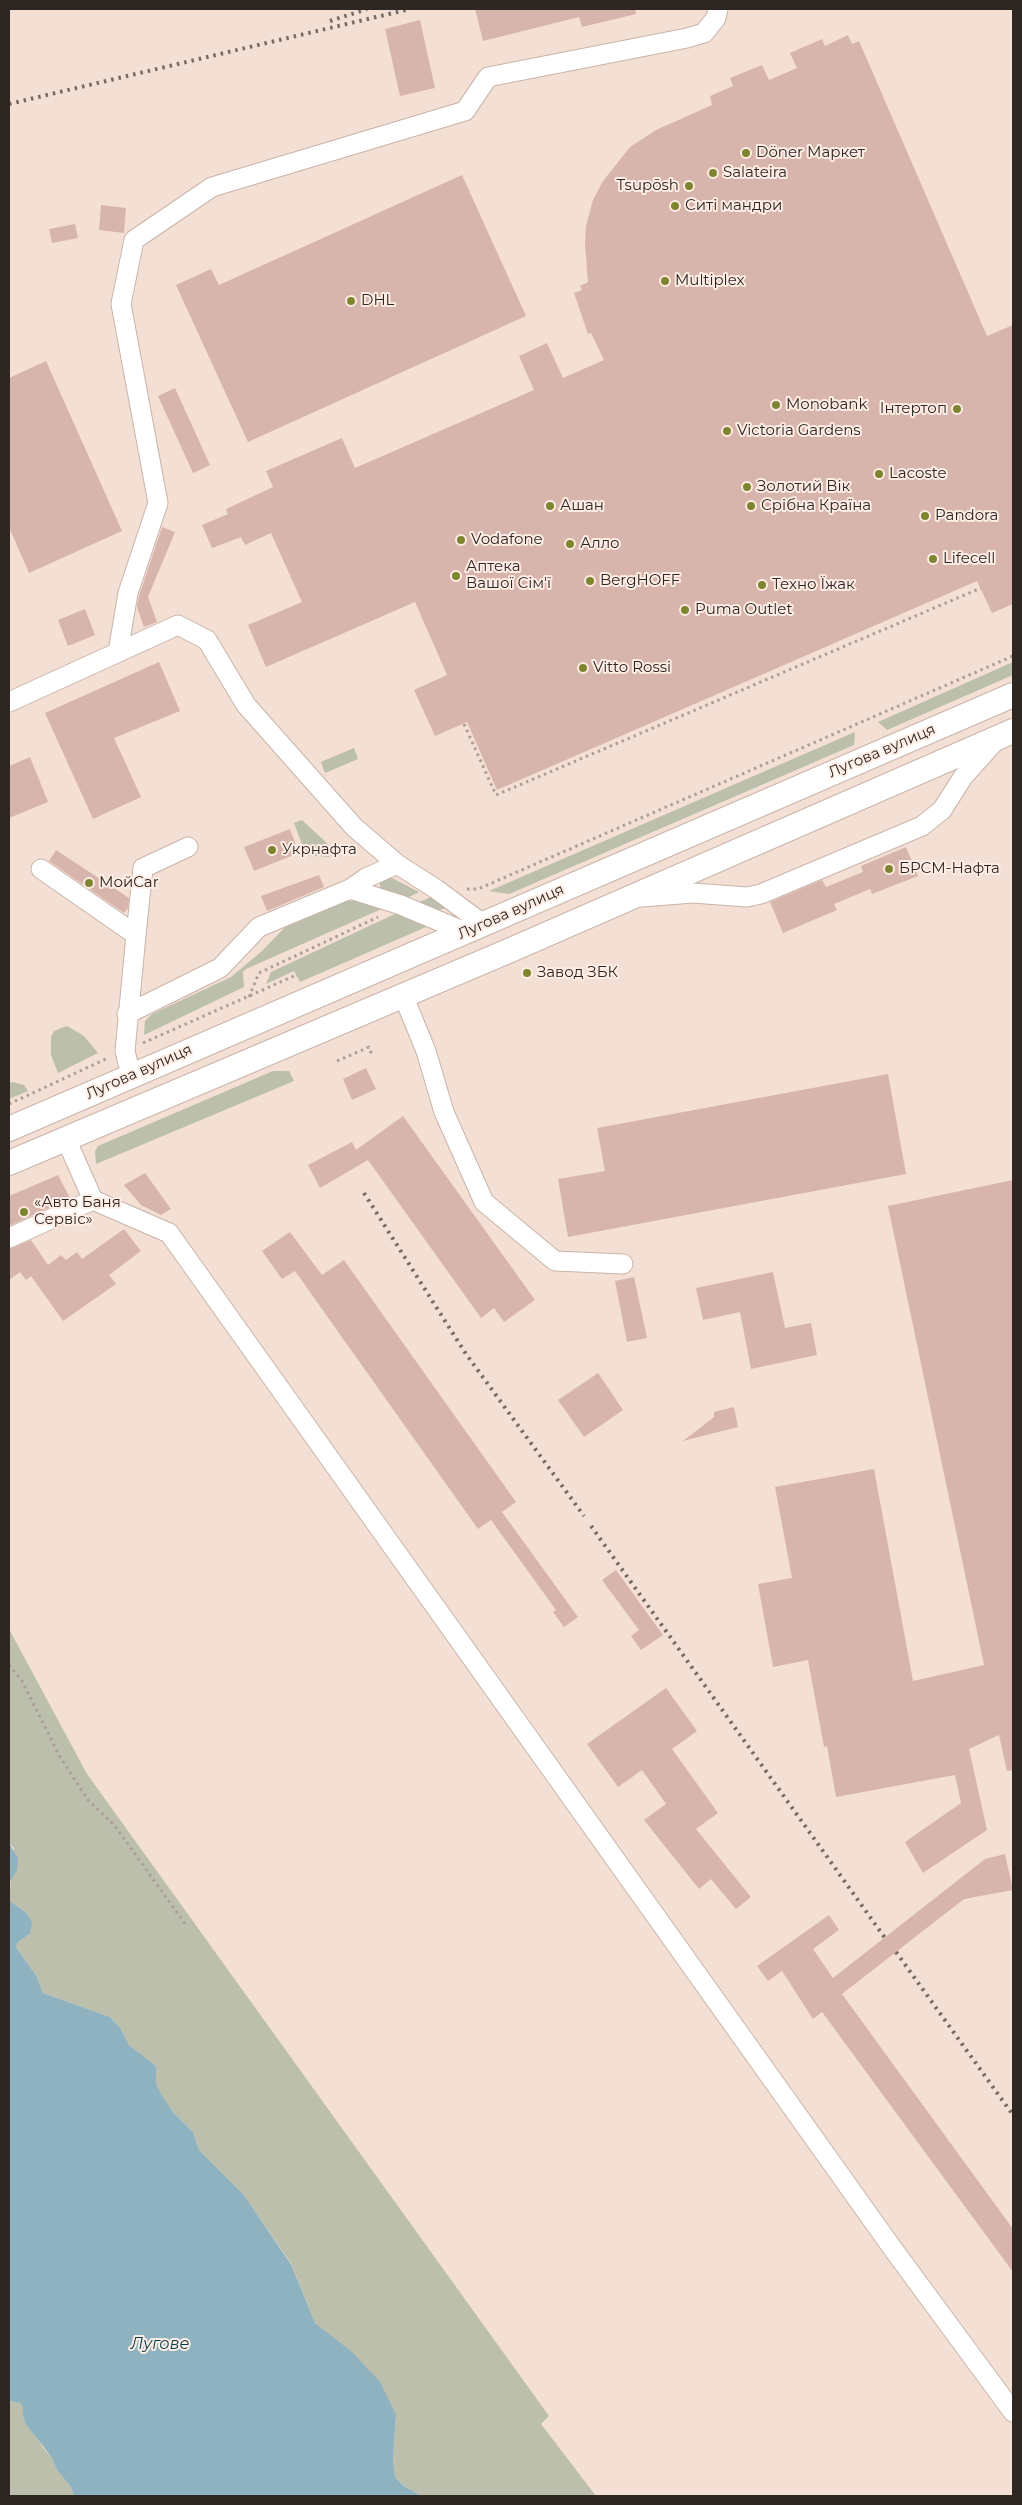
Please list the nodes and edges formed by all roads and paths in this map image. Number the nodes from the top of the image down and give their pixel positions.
1 (718, 9) edge
2 (981, 588) dead end
3 (118, 652) junction
4 (1013, 656) edge
5 (1013, 695) edge
6 (9, 702) edge
7 (464, 724) dead end
8 (1006, 734) edge
9 (188, 847) dead end
10 (396, 864) junction
11 (41, 869) dead end
12 (350, 889) junction
13 (436, 889) junction
14 (628, 898) junction
15 (401, 905) junction
16 (474, 928) junction
17 (136, 935) junction
18 (294, 976) dead end
19 (263, 990) dead end
20 (403, 995) junction
21 (248, 997) dead end
22 (127, 1014) junction
23 (372, 1055) dead end
24 (337, 1061) dead end
25 (132, 1075) junction
26 (9, 1129) edge
27 (66, 1139) junction
28 (9, 1163) edge
29 (93, 1200) junction
30 (9, 1238) edge
31 (623, 1264) dead end
32 (9, 1665) edge
33 (186, 1926) dead end
34 (1013, 2412) edge

1 - 3 lane
2 - 7 path
3 - 6 lane
3 - 10 lane
4 - 13 path
5 - 16 main road, Лугова вулиця
8 - 14 main road
8 - 14 lane
9 - 17 lane
10 - 12 lane
10 - 13 lane
11 - 17 lane
12 - 15 lane
12 - 22 lane
13 - 16 lane
14 - 20 main road
15 - 16 lane
15 - 21 path
16 - 25 main road, Лугова вулиця
17 - 22 lane
18 - 19 path
20 - 27 main road
20 - 31 lane
22 - 25 lane
23 - 24 path
25 - 26 main road, Лугова вулиця
27 - 28 main road
27 - 29 lane
29 - 30 lane
29 - 34 lane
32 - 33 path

